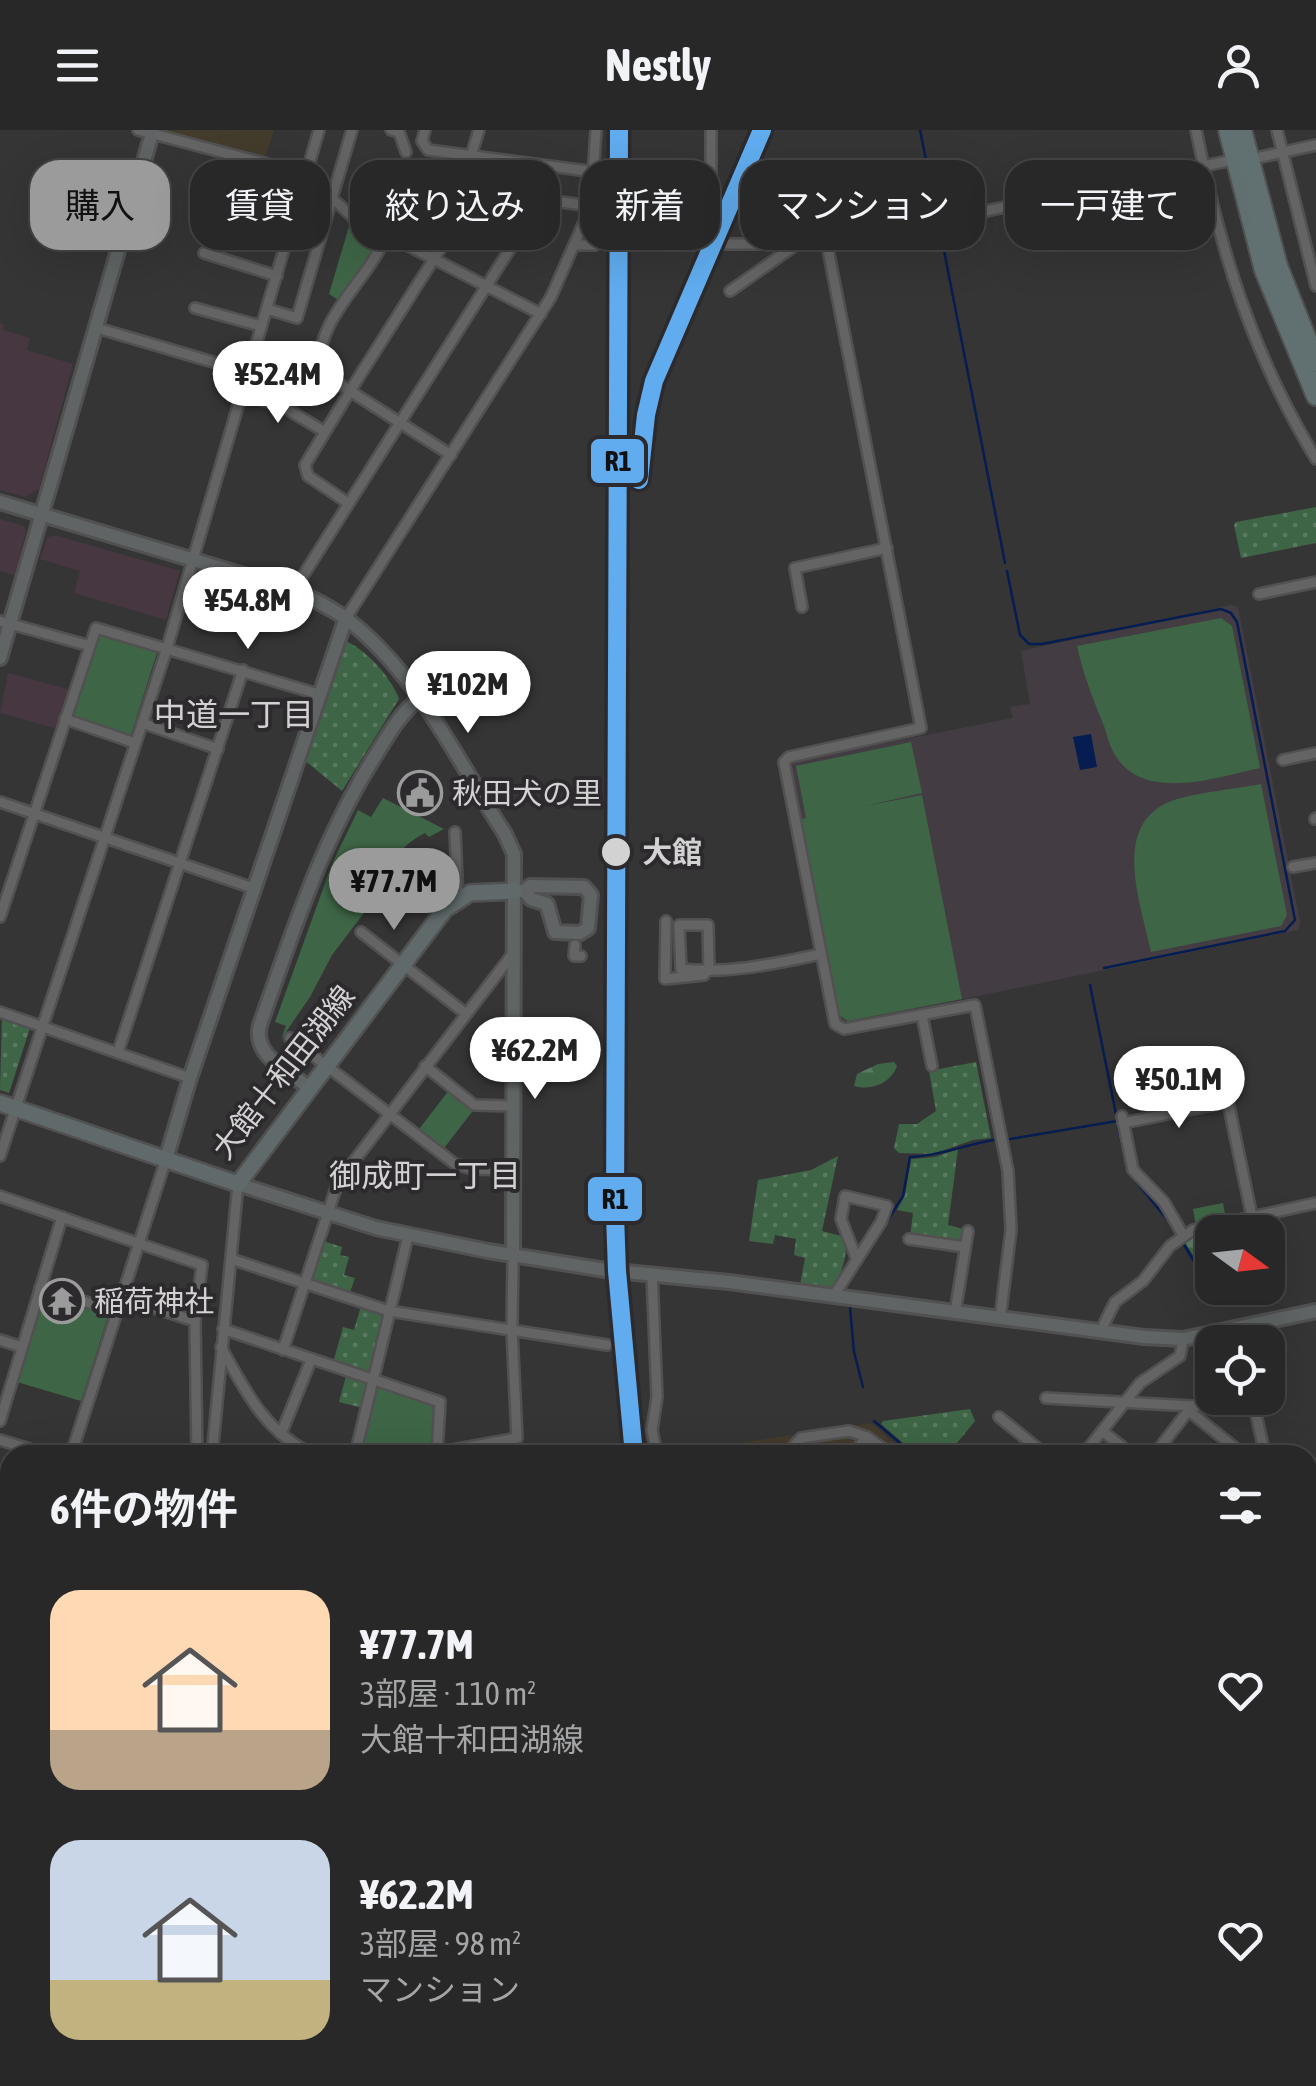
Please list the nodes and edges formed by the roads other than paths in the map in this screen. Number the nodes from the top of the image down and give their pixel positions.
1 (319, 130) edge
2 (352, 130) edge
3 (391, 130) edge
4 (425, 130) edge
5 (478, 130) edge
6 (596, 130) edge
7 (711, 130) edge
8 (1196, 130) edge
9 (1228, 130) edge
10 (1242, 130) edge
11 (1277, 130) edge
12 (148, 131) edge
13 (1316, 146) edge
14 (406, 152) dead end
15 (1281, 153) junction
16 (471, 156) junction
17 (1256, 158) dead end
18 (254, 160) edge
19 (309, 160) edge
20 (595, 160) edge
21 (711, 160) edge
22 (1202, 160) edge
23 (1228, 161) dead end
24 (1215, 165) edge
25 (580, 170) edge
26 (332, 200) junction
27 (1215, 210) edge
28 (350, 215) edge
29 (580, 231) edge
30 (574, 245) junction
31 (580, 245) tunnel mouth
32 (284, 250) edge
33 (377, 250) edge
34 (414, 250) edge
35 (440, 250) edge
36 (510, 250) edge
37 (789, 250) edge
38 (827, 250) edge
39 (204, 253) dead end
40 (434, 260) junction
41 (277, 276) junction
42 (487, 286) junction
43 (1316, 286) edge
44 (730, 291) dead end
45 (194, 308) dead end
46 (267, 309) junction
47 (541, 314) junction
48 (260, 326) junction
49 (97, 328) junction
50 (1316, 362) edge
51 (247, 372) junction
52 (350, 391) junction
53 (241, 394) junction
54 (1316, 396) edge
55 (400, 424) junction
56 (325, 432) junction
57 (451, 455) junction
58 (1316, 459) edge
59 (0, 502) edge
60 (348, 503) junction
61 (42, 514) junction
62 (887, 548) junction
63 (193, 558) junction
64 (1316, 582) edge
65 (294, 590) junction
66 (1259, 594) dead end
67 (802, 607) dead end
68 (346, 618) junction
69 (5, 622) edge
70 (90, 646) junction
71 (168, 648) junction
72 (0, 658) edge
73 (243, 670) junction
74 (318, 694) junction
75 (419, 699) junction
76 (65, 719) junction
77 (142, 723) junction
78 (135, 743) junction
79 (218, 749) junction
80 (1316, 754) edge
81 (1283, 760) dead end
82 (0, 802) edge
83 (34, 815) junction
84 (455, 832) dead end
85 (104, 838) junction
86 (1316, 862) edge
87 (181, 865) junction
88 (1293, 867) dead end
89 (253, 888) junction
90 (520, 891) junction
91 (458, 898) junction
92 (0, 917) edge
93 (666, 920) dead end
94 (361, 932) dead end
95 (575, 945) dead end
96 (514, 952) junction
97 (821, 954) junction
98 (581, 956) dead end
99 (401, 964) junction
100 (708, 973) junction
101 (0, 1012) edge
102 (466, 1013) junction
103 (922, 1015) junction
104 (42, 1026) junction
105 (290, 1038) dead end
106 (118, 1052) junction
107 (324, 1065) junction
108 (425, 1066) junction
109 (932, 1066) dead end
110 (190, 1078) junction
111 (308, 1086) junction
112 (7, 1106) edge
113 (514, 1106) junction
114 (389, 1114) junction
115 (0, 1156) edge
116 (166, 1159) junction
117 (514, 1170) junction
118 (238, 1184) junction
119 (0, 1196) edge
120 (1316, 1203) edge
121 (326, 1213) junction
122 (1252, 1215) edge
123 (1257, 1215) edge
124 (62, 1217) junction
125 (1195, 1230) edge
126 (968, 1231) dead end
127 (1183, 1235) junction
128 (408, 1236) junction
129 (908, 1239) dead end
130 (138, 1243) junction
131 (965, 1248) junction
132 (513, 1255) junction
133 (231, 1260) junction
134 (857, 1260) junction
135 (652, 1274) junction
136 (304, 1282) junction
137 (40, 1288) junction
138 (834, 1296) junction
139 (120, 1297) junction
140 (115, 1311) junction
141 (389, 1311) junction
142 (1316, 1311) edge
143 (954, 1313) junction
144 (195, 1320) junction
145 (1000, 1320) junction
146 (223, 1329) junction
147 (512, 1330) junction
148 (1100, 1332) junction
149 (1183, 1338) junction
150 (0, 1340) edge
151 (607, 1345) dead end
152 (221, 1346) junction
153 (22, 1347) junction
154 (284, 1350) junction
155 (310, 1360) junction
156 (373, 1382) junction
157 (1046, 1398) dead end
158 (1124, 1402) junction
159 (1190, 1408) junction
160 (999, 1416) dead end
161 (0, 1420) edge
162 (1102, 1431) junction
163 (281, 1434) junction
164 (867, 1436) junction
165 (74, 1445) edge
166 (197, 1445) edge
167 (213, 1445) edge
168 (299, 1445) edge
169 (357, 1445) edge
170 (437, 1445) edge
171 (477, 1445) edge
172 (654, 1445) edge
173 (795, 1445) edge
174 (860, 1445) edge
175 (879, 1445) edge
176 (1034, 1445) edge
177 (1090, 1445) edge
178 (1120, 1445) edge
179 (1162, 1445) edge
180 (1233, 1445) edge
181 (1263, 1445) edge

1 - 19 street
2 - 26 street
3 - 14 street
4 - 16 street
5 - 16 street
6 - 20 street
7 - 21 street
8 - 22 street
9 - 54 highway
10 - 50 highway
11 - 15 street
12 - 18 street
12 - 49 street
13 - 15 street
15 - 17 street
15 - 43 street
16 - 25 street
23 - 24 street
26 - 28 street
26 - 46 street
27 - 58 street
29 - 30 street
30 - 31 street
30 - 47 street
32 - 41 street
33 - 52 street
34 - 40 street
35 - 40 street
36 - 42 street
37 - 44 street
38 - 62 street
39 - 41 street
40 - 42 street
40 - 52 street
41 - 46 street
42 - 47 street
42 - 55 street
45 - 48 street
46 - 48 street
47 - 57 street
48 - 51 street
49 - 51 street
49 - 61 street
51 - 53 street
52 - 55 street
52 - 56 street
53 - 56 street
53 - 63 street
55 - 57 street
55 - 60 street
56 - 60 street
57 - 68 street
59 - 61 street
60 - 65 street
61 - 63 street
61 - 69 street
62 - 67 street
62 - 97 street
63 - 65 street
63 - 71 street
64 - 66 street
65 - 68 street
68 - 74 street
68 - 75 street
69 - 70 street
69 - 72 street
70 - 71 street
70 - 76 street
71 - 73 street
71 - 77 street
73 - 74 street
73 - 79 street
74 - 89 street
75 - 90 street
75 - 111 street
76 - 78 street
76 - 83 street
77 - 78 street
77 - 79 street
78 - 85 street
79 - 87 street
80 - 81 street
82 - 83 street
83 - 85 street
83 - 92 street
84 - 91 street
85 - 87 street
85 - 104 street
86 - 88 street
87 - 89 street
87 - 106 street
89 - 110 street
90 - 90 street
90 - 91 main road
90 - 96 street
91 - 99 main road, 大館十和田湖線
93 - 100 street
94 - 99 street
95 - 98 street
96 - 102 street
96 - 113 street
97 - 100 street
97 - 103 street
99 - 102 street
99 - 107 main road, 大館十和田湖線
100 - 100 street
101 - 104 street
102 - 108 street
103 - 109 street
103 - 145 street
104 - 106 street
104 - 112 street
105 - 107 street
106 - 110 street
107 - 111 main road, 大館十和田湖線
107 - 114 street
108 - 113 street
108 - 114 street
110 - 116 street
111 - 118 main road, 大館十和田湖線
112 - 115 street
112 - 116 main road, 大館十和田湖線
113 - 117 street
114 - 117 street
114 - 121 street
116 - 118 main road, 大館十和田湖線
116 - 130 street
117 - 132 street
118 - 121 street
118 - 133 street
119 - 124 street
120 - 123 street
121 - 128 street
121 - 136 street
122 - 127 street
124 - 130 street
124 - 137 street
125 - 127 street
126 - 131 street
127 - 148 street
128 - 132 street
128 - 141 street
129 - 131 street
130 - 139 street
130 - 144 street
131 - 143 street
132 - 135 street
132 - 147 street
133 - 136 street
133 - 146 street
134 - 134 street
134 - 138 street
135 - 138 street
135 - 172 street
136 - 141 street
136 - 154 street
137 - 140 street
137 - 153 street
138 - 143 street
139 - 140 street
139 - 144 street
140 - 165 street
141 - 147 street
141 - 156 street
142 - 149 street
143 - 145 street
144 - 166 street
145 - 148 street
146 - 152 street
146 - 154 street
147 - 151 street
147 - 171 street
148 - 149 street
149 - 158 street
150 - 153 street
152 - 163 street
152 - 167 street
153 - 161 street
154 - 155 street
155 - 156 street
155 - 163 street
156 - 169 street
156 - 170 street
157 - 158 street
158 - 159 street
158 - 162 street
159 - 179 street
159 - 180 street
159 - 181 street
160 - 176 street
162 - 177 street
162 - 178 street
163 - 168 street
164 - 173 street
164 - 174 street
164 - 175 street

